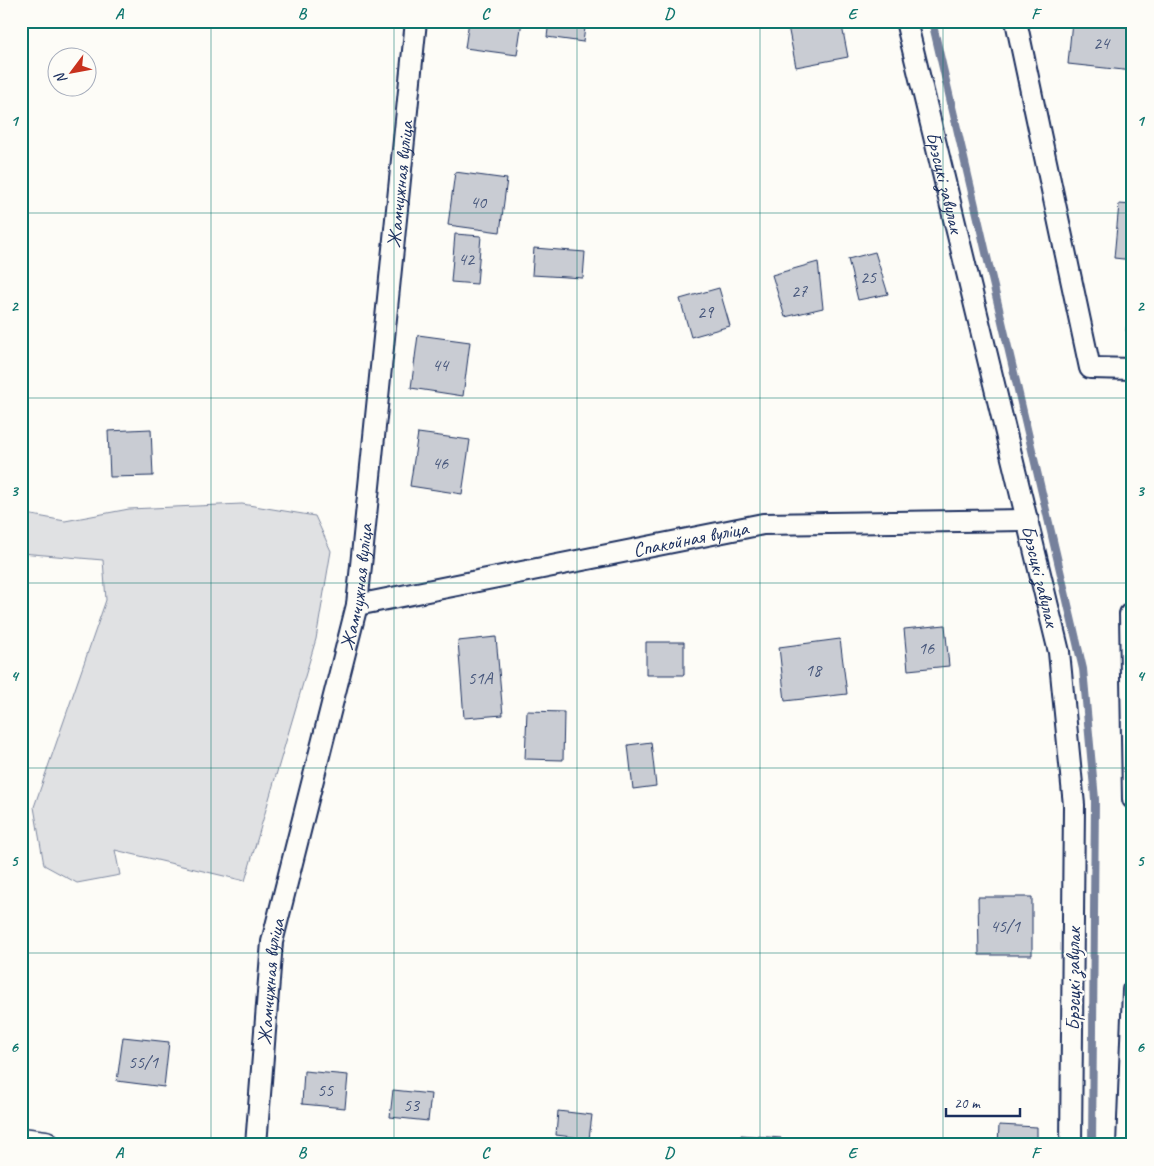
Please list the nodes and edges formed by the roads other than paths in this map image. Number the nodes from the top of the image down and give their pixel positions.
1 (416, 21) edge
2 (906, 21) edge
3 (1016, 21) edge
4 (1133, 369) edge
5 (1028, 520) junction
6 (357, 605) junction
7 (1131, 614) edge
8 (1133, 799) edge
9 (1133, 990) edge
10 (21, 1142) edge
11 (45, 1145) edge
12 (256, 1145) edge
13 (1071, 1145) edge
14 (1127, 1145) edge

1 - 6 street, Жамчужная вуліца
2 - 5 street, Брэсцкі завулак
3 - 4 street
5 - 6 street, Спакойная вуліца
5 - 13 street, Брэсцкі завулак
6 - 12 street, Жамчужная вуліца
7 - 8 street
9 - 14 street
10 - 11 street

